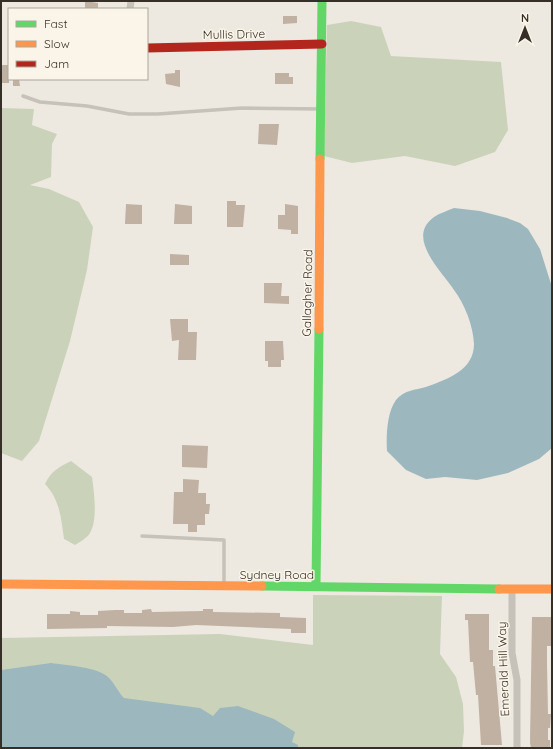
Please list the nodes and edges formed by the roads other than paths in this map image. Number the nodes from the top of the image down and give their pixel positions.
1 (322, 1) edge
2 (322, 44) junction
3 (148, 48) edge
4 (23, 96) dead end
5 (321, 109) junction
6 (142, 536) dead end
7 (1, 584) edge
8 (224, 585) junction
9 (316, 586) junction
10 (512, 589) junction
11 (552, 589) edge
12 (517, 748) edge

1 - 2 street, Gallagher Road
2 - 3 street, Mullis Drive
2 - 5 street, Gallagher Road
4 - 5 lane
5 - 9 street, Gallagher Road
6 - 8 lane
7 - 8 street, Sydney Road
8 - 9 street, Sydney Road
9 - 10 street, Sydney Road
10 - 11 street, Sydney Road
10 - 12 street, Emerald Hill Way

